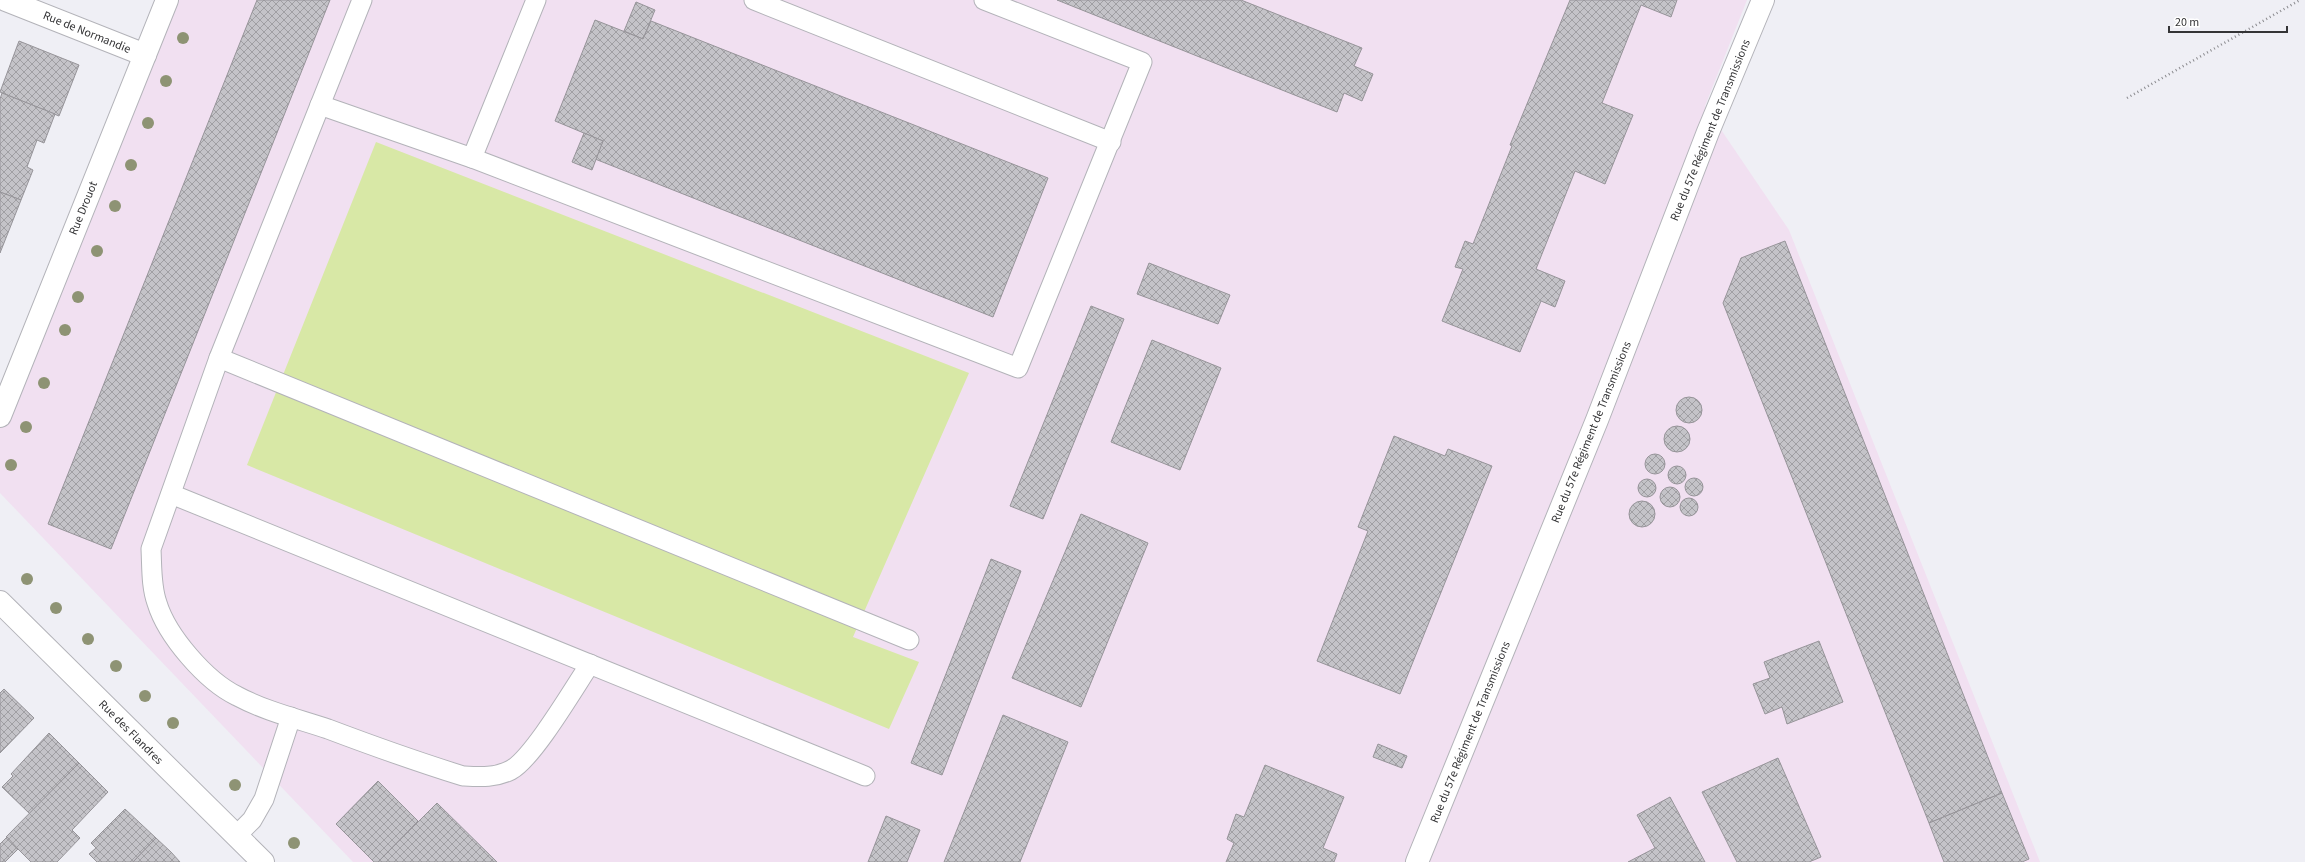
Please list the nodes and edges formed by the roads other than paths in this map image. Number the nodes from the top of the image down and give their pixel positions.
1 (6, 0) edge
2 (167, 0) edge
3 (362, 0) edge
4 (536, 0) edge
5 (754, 0) edge
6 (984, 0) edge
7 (1762, 0) edge
8 (145, 55) junction
9 (320, 105) junction
10 (1111, 142) junction
11 (472, 158) junction
12 (219, 358) junction
13 (0, 416) edge
14 (171, 494) junction
15 (0, 602) edge
16 (909, 640) dead end
17 (590, 664) junction
18 (290, 717) junction
19 (865, 776) dead end
20 (236, 836) junction
21 (263, 862) edge
22 (1417, 862) edge

1 - 8 street, Rue de Normandie
2 - 8 street, Rue Drouot
3 - 9 lane
4 - 11 lane
5 - 10 lane
6 - 10 lane
7 - 22 street, Rue du 57e Régiment de Transmissions
8 - 13 street, Rue Drouot
9 - 11 lane
9 - 12 lane
10 - 11 lane
12 - 14 lane
12 - 16 lane
14 - 17 lane
14 - 18 lane
15 - 20 street, Rue des Flandres
17 - 18 lane
17 - 19 lane
18 - 20 lane
20 - 21 street, Rue des Flandres

